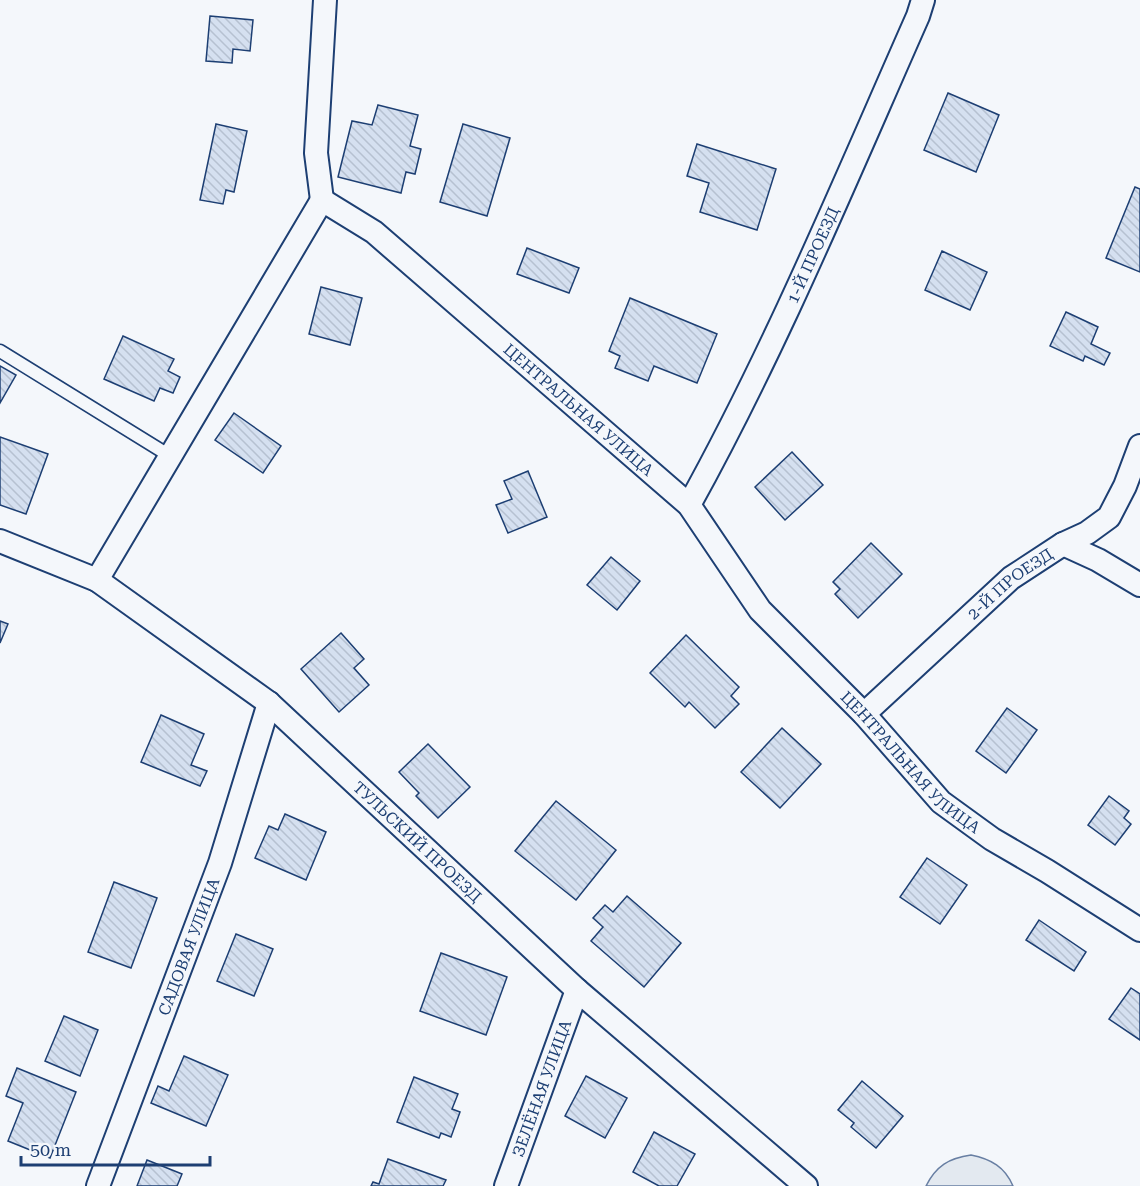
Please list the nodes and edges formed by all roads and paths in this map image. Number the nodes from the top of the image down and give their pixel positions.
1 (326, 0) edge
2 (923, 0) edge
3 (322, 200) junction
4 (0, 351) edge
5 (1140, 446) edge
6 (170, 456) junction
7 (689, 505) junction
8 (0, 542) edge
9 (1063, 544) junction
10 (96, 579) junction
11 (1140, 585) edge
12 (269, 703) junction
13 (864, 714) junction
14 (1140, 930) edge
15 (577, 990) junction
16 (98, 1186) edge
17 (506, 1186) edge
18 (806, 1186) edge

1 - 3 street
2 - 7 street, 1-Й ПРОЕЗД
3 - 6 street
3 - 7 street, ЦЕНТРАЛЬНАЯ УЛИЦА
4 - 6 lane
5 - 9 street, 2-Й ПРОЕЗД
6 - 10 street
7 - 13 street, ЦЕНТРАЛЬНАЯ УЛИЦА
8 - 10 street, ТУЛЬСКИЙ ПРОЕЗД
9 - 11 street
9 - 13 street, 2-Й ПРОЕЗД
10 - 12 street, ТУЛЬСКИЙ ПРОЕЗД
12 - 15 street, ТУЛЬСКИЙ ПРОЕЗД
12 - 16 street, САДОВАЯ УЛИЦА
13 - 14 street, ЦЕНТРАЛЬНАЯ УЛИЦА
15 - 17 street, ЗЕЛЁНАЯ УЛИЦА
15 - 18 street, ТУЛЬСКИЙ ПРОЕЗД

